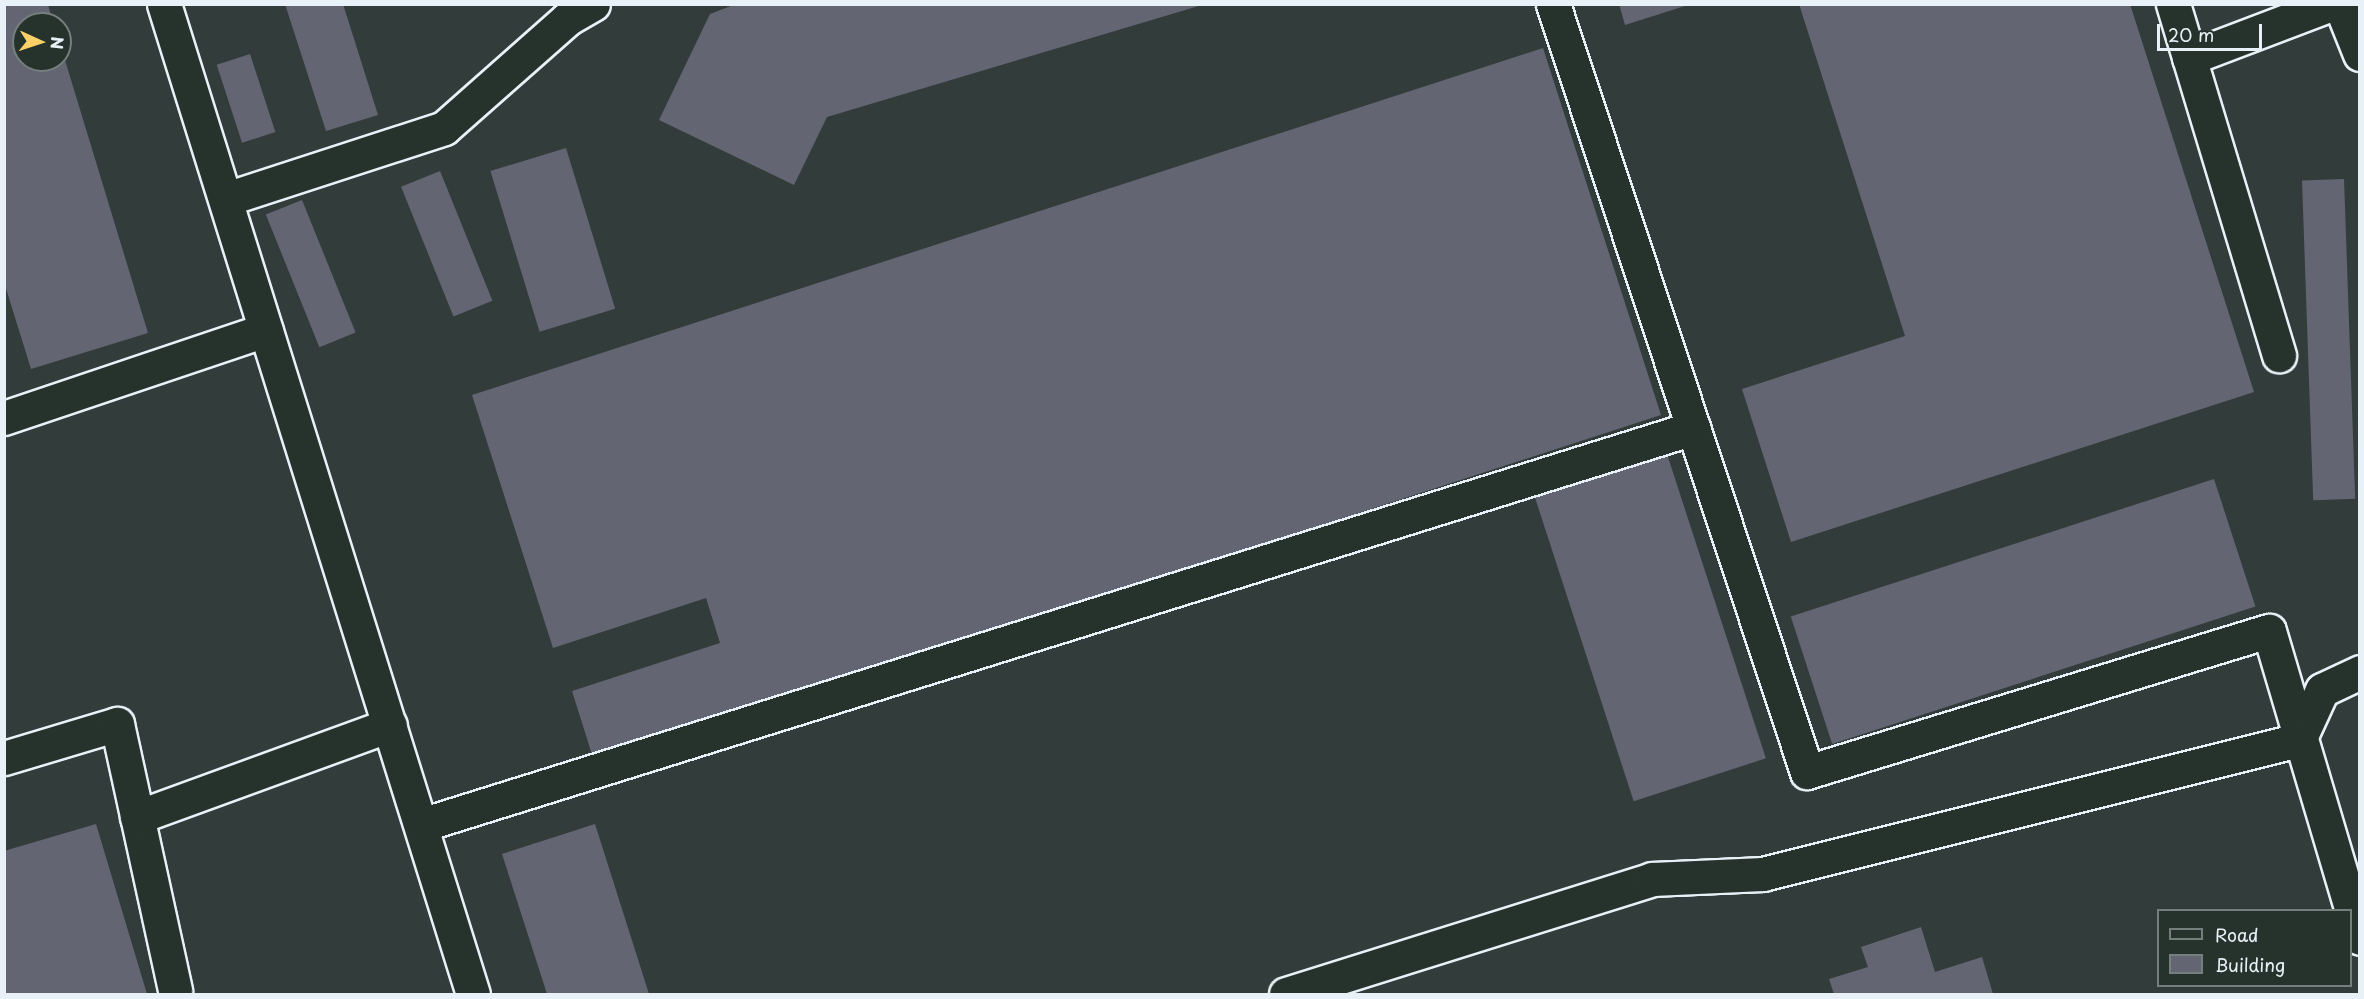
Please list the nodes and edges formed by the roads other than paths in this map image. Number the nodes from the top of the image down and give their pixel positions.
1 (164, 4) edge
2 (593, 4) edge
3 (1552, 4) edge
4 (2173, 4) edge
5 (2331, 4) edge
6 (2340, 4) edge
7 (2360, 54) edge
8 (2190, 58) junction
9 (226, 199) junction
10 (266, 330) junction
11 (2279, 355) dead end
12 (4, 417) edge
13 (1693, 428) junction
14 (2360, 672) edge
15 (390, 725) junction
16 (2299, 740) junction
17 (4, 758) edge
18 (137, 817) junction
19 (421, 825) junction
20 (2351, 909) edge
21 (2352, 912) edge
22 (2360, 938) edge
23 (175, 991) dead end
24 (473, 994) edge
25 (1286, 994) edge

1 - 9 street
2 - 9 street
3 - 13 street
4 - 8 street
5 - 8 street
6 - 7 street
8 - 11 street
9 - 10 street
10 - 12 street
10 - 15 street
13 - 16 street
13 - 19 street
14 - 16 street
15 - 18 street
15 - 19 street
16 - 20 street
16 - 25 street
17 - 18 street
18 - 23 street
19 - 24 street
21 - 22 street

